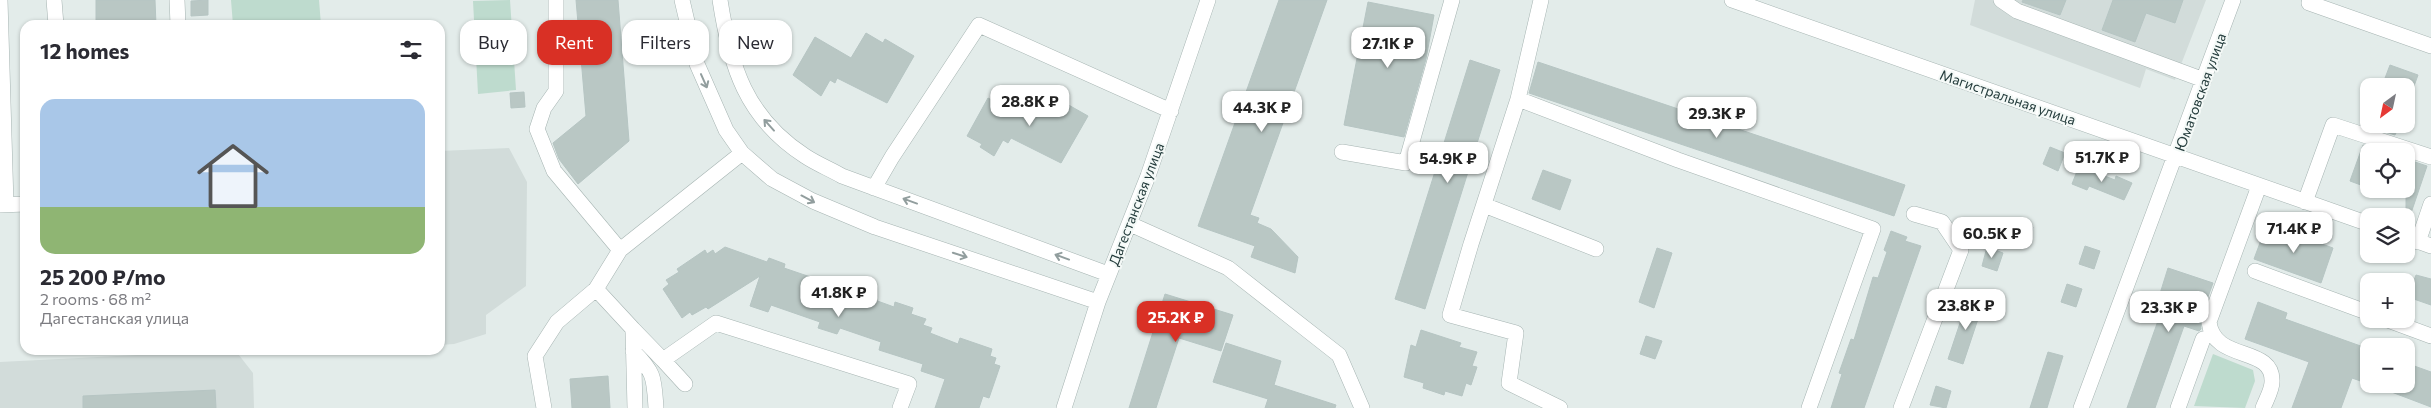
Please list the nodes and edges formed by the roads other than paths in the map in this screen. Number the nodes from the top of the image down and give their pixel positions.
1 (0, 0) edge
2 (54, 0) edge
3 (177, 0) edge
4 (556, 0) edge
5 (682, 0) edge
6 (720, 0) edge
7 (1208, 0) edge
8 (1452, 0) edge
9 (1541, 0) edge
10 (1732, 0) edge
11 (2001, 0) edge
12 (2233, 0) edge
13 (2309, 3) dead end
14 (56, 20) edge
15 (178, 20) edge
16 (2431, 46) edge
17 (2204, 80) junction
18 (1518, 99) junction
19 (1171, 111) junction
20 (1342, 152) dead end
21 (742, 153) junction
22 (2176, 156) junction
23 (2431, 157) edge
24 (2259, 186) junction
25 (874, 188) junction
26 (2305, 202) junction
27 (3, 204) edge
28 (20, 204) edge
29 (2431, 204) edge
30 (1484, 205) junction
31 (1914, 214) dead end
32 (2360, 221) edge
33 (1130, 224) junction
34 (2418, 242) edge
35 (1596, 249) dead end
36 (620, 250) junction
37 (2255, 271) dead end
38 (1108, 274) junction
39 (596, 289) junction
40 (1098, 302) junction
41 (2360, 310) edge
42 (2409, 328) edge
43 (633, 329) junction
44 (2431, 336) edge
45 (2203, 339) dead end
46 (633, 351) junction
47 (662, 360) junction
48 (685, 384) dead end
49 (544, 408) edge
50 (635, 408) edge
51 (656, 408) edge
52 (900, 408) edge
53 (1064, 408) edge
54 (1362, 408) edge
55 (1560, 408) edge
56 (1809, 408) edge
57 (1901, 408) edge
58 (2081, 408) edge
59 (2178, 408) edge
60 (2263, 408) edge

1 - 27 street
2 - 14 street
3 - 15 street
4 - 36 street
5 -> 21 street
25 -> 6 street
7 - 19 street, Дагестанская улица
8 - 20 street
9 - 18 street
10 - 22 street, Магистральная улица
11 - 17 street
12 - 17 street, Юматовская улица
13 - 16 street
17 - 22 street, Юматовская улица
18 - 30 street
18 - 56 street
19 - 25 street
19 - 33 street, Дагестанская улица
21 - 36 street
21 -> 40 street
22 - 24 street, Магистральная улица
22 - 58 street, Юматовская улица
23 - 26 street
24 - 26 street, Магистральная улица
24 - 60 street
38 -> 25 street
26 - 32 street, Магистральная улица
27 - 28 street
29 - 34 street
30 - 35 street
30 - 55 street
31 - 57 street
33 - 38 street, Дагестанская улица
33 - 54 street
36 - 39 street
37 - 41 street
38 - 40 street, Дагестанская улица
39 - 43 street
39 - 49 street
40 - 53 street, Дагестанская улица
42 - 44 street
43 - 46 street
43 - 47 street
45 - 59 street
46 - 50 street
46 - 51 street
47 - 48 street
47 - 52 street

